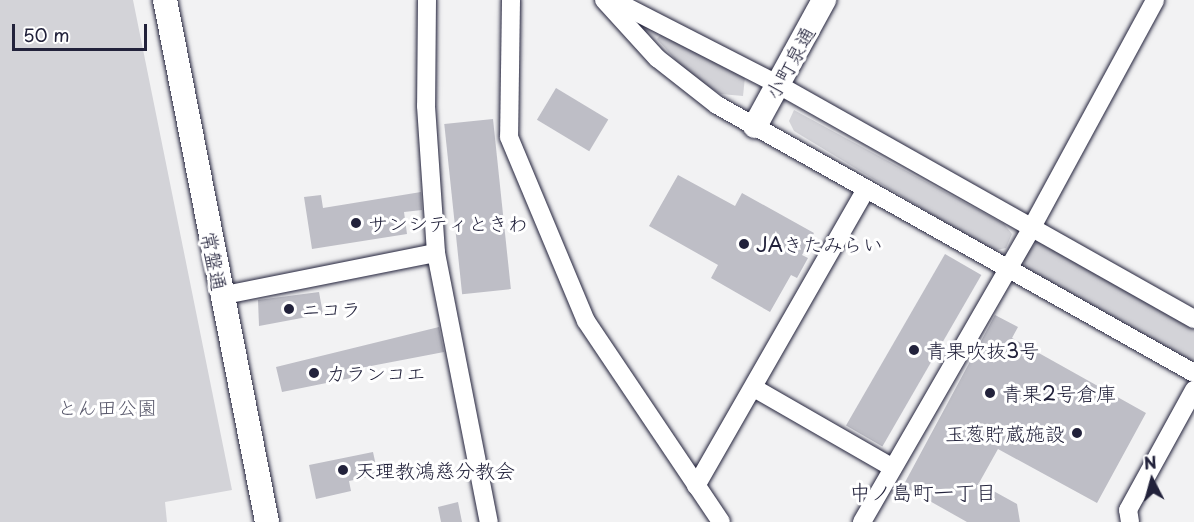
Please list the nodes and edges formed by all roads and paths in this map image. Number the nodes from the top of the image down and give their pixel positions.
1 (165, 0) edge
2 (427, 0) edge
3 (511, 0) edge
4 (604, 0) edge
5 (613, 0) edge
6 (824, 0) edge
7 (1155, 0) edge
8 (777, 84) junction
9 (755, 126) junction
10 (866, 189) junction
11 (1032, 227) junction
12 (436, 253) junction
13 (1006, 270) junction
14 (220, 296) junction
15 (1194, 319) edge
16 (1194, 373) edge
17 (754, 388) junction
18 (1194, 390) edge
19 (893, 468) junction
20 (696, 486) junction
21 (267, 522) edge
22 (489, 522) edge
23 (721, 522) edge
24 (862, 522) edge
25 (1130, 522) edge

1 - 14 main road, 常盤通
2 - 12 street
3 - 20 street
4 - 9 street
5 - 8 street
6 - 8 main road, 小町泉通
7 - 11 street
8 - 9 main road, 小町泉通
8 - 11 street
9 - 10 street
10 - 13 street
10 - 17 street
11 - 13 street
11 - 15 street
12 - 14 street
12 - 22 street
13 - 16 street
13 - 19 street
14 - 21 main road, 常盤通
17 - 19 street
17 - 20 street
18 - 25 street
19 - 24 street
20 - 23 street

